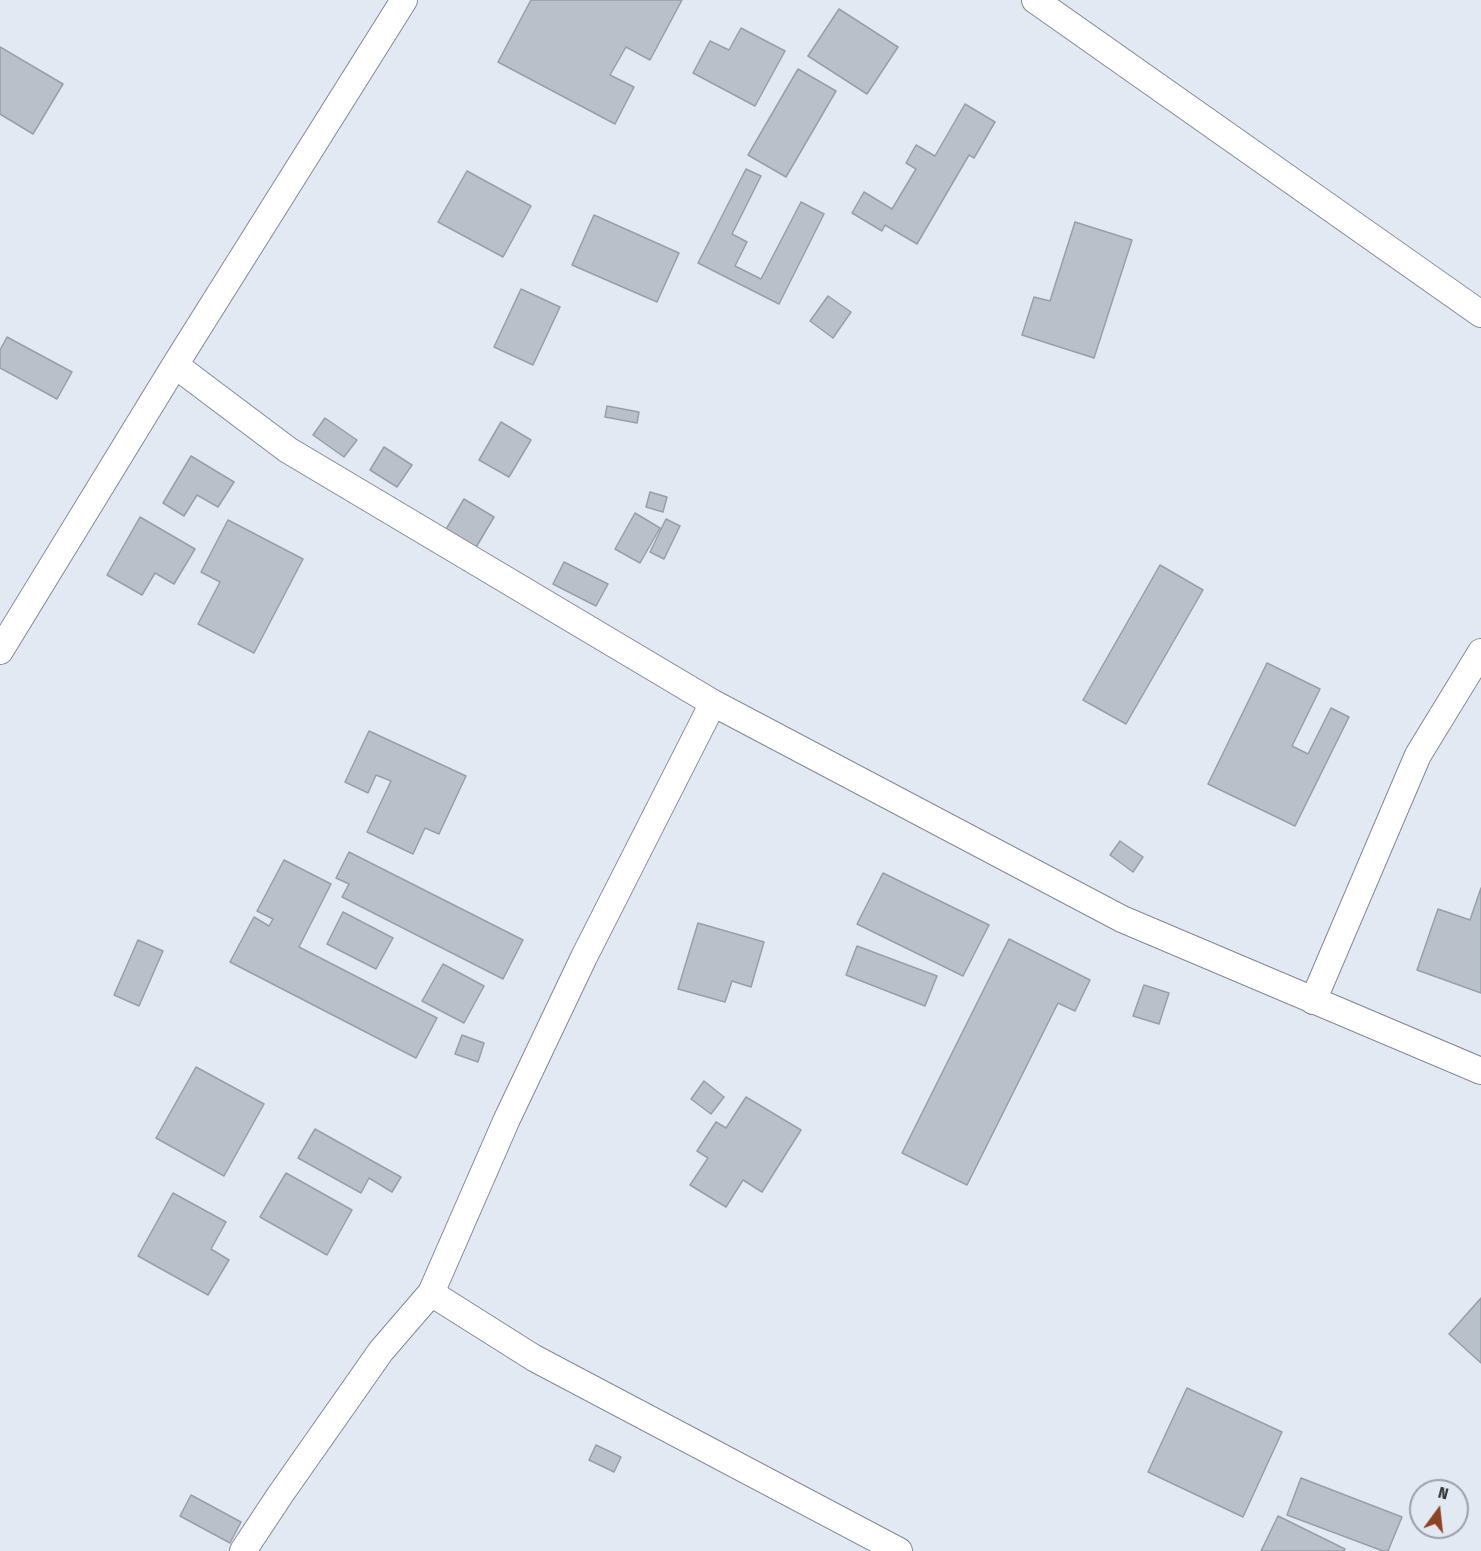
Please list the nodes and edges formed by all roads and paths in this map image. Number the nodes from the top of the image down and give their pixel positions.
1 (404, 0) edge
2 (1035, 0) edge
3 (1481, 314) edge
4 (175, 365) junction
5 (0, 651) edge
6 (1481, 652) edge
7 (714, 703) junction
8 (1313, 1000) junction
9 (1481, 1071) edge
10 (431, 1293) junction
11 (243, 1551) edge
12 (899, 1551) edge

1 - 4 street
2 - 3 street
4 - 5 street
4 - 7 street
6 - 8 street
7 - 8 street
7 - 10 street
8 - 9 street
10 - 11 street
10 - 12 street

